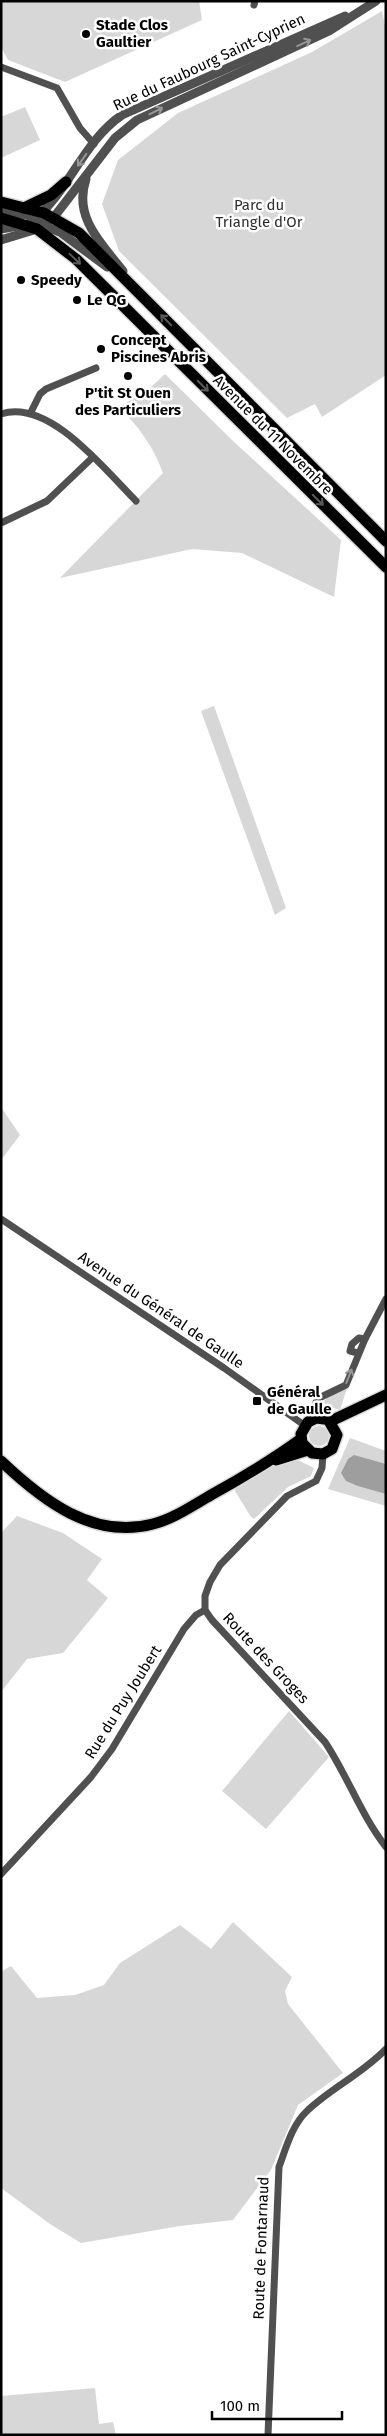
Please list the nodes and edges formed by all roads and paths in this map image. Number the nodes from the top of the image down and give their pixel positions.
1 (376, 1) edge
2 (358, 12) junction
3 (1, 67) edge
4 (94, 144) junction
5 (87, 174) junction
6 (66, 182) junction
7 (1, 202) edge
8 (1, 211) edge
9 (1, 218) edge
10 (38, 218) junction
11 (1, 229) edge
12 (1, 240) edge
13 (141, 294) junction
14 (96, 368) dead end
15 (31, 412) junction
16 (1, 414) edge
17 (92, 458) junction
18 (136, 501) dead end
19 (1, 523) edge
20 (386, 541) edge
21 (386, 567) edge
22 (1, 1219) edge
23 (386, 1299) edge
24 (386, 1395) edge
25 (372, 1403) junction
26 (316, 1418) junction
27 (329, 1421) junction
28 (304, 1425) junction
29 (337, 1435) junction
30 (301, 1438) junction
31 (308, 1450) junction
32 (323, 1454) junction
33 (1, 1461) edge
34 (268, 1463) junction
35 (206, 1610) junction
36 (386, 1847) edge
37 (1, 1874) edge
38 (386, 2049) edge
39 (268, 2435) edge

1 - 2 street, Rue du Faubourg Saint-Cyprien
2 - 4 street, Rue du Faubourg Saint-Cyprien
5 -> 2 street, Rue du Faubourg Saint-Cyprien
3 - 4 street
4 -> 6 street, Rue du Faubourg Saint-Cyprien
5 - 10 street, Rue du Faubourg Saint-Cyprien
5 - 13 street
6 - 10 street, Rue du Faubourg Saint-Cyprien
6 - 10 main road
7 - 10 main road
8 - 10 street
9 - 10 main road
10 - 11 street
10 - 12 street
10 - 13 main road, Avenue du 11 Novembre
10 -> 21 main road, Avenue du 11 Novembre
20 -> 13 main road, Avenue du 11 Novembre
14 - 15 street
15 - 16 street
15 - 17 street
17 - 18 street
17 - 19 street
22 - 28 street, Avenue du Général de Gaulle
26 -> 23 street
24 - 25 main road
25 - 27 main road
25 - 29 main road
26 - 27 main road
26 - 28 main road
27 - 29 main road
28 - 30 main road
29 - 32 main road
30 - 31 main road
30 - 34 main road
31 - 32 main road
31 - 34 main road
32 - 35 street, Route des Groges
33 - 34 main road
35 - 36 street, Route des Groges
35 - 37 street, Rue du Puy Joubert
38 - 39 street, Route de Fontarnaud

